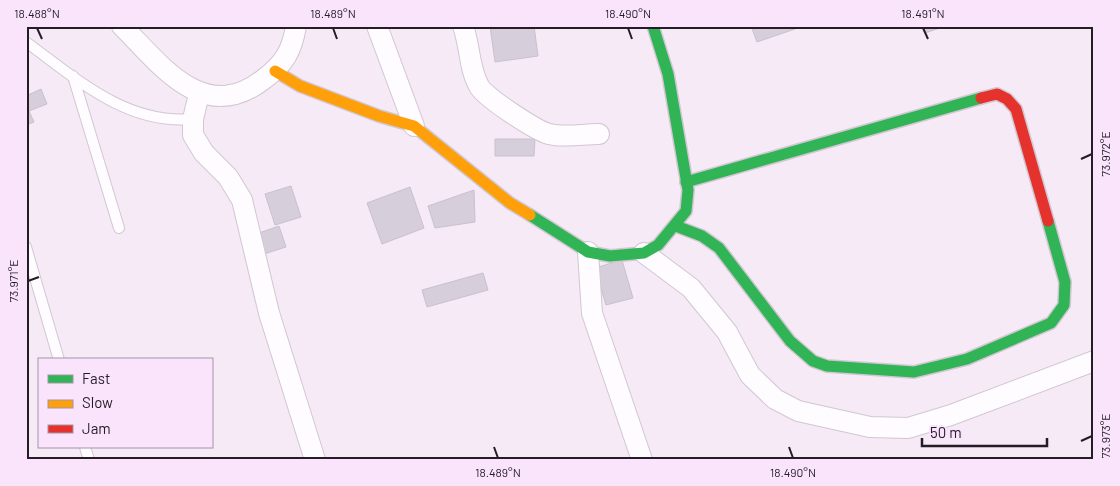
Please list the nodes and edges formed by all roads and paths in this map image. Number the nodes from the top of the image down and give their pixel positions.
1 (122, 26) edge
2 (296, 26) edge
3 (377, 26) edge
4 (464, 26) edge
5 (653, 26) edge
6 (26, 42) edge
7 (275, 71) junction
8 (73, 76) junction
9 (199, 94) junction
10 (193, 118) junction
11 (414, 126) junction
12 (599, 134) dead end
13 (686, 182) junction
14 (676, 226) junction
15 (119, 228) dead end
16 (26, 247) edge
17 (588, 252) junction
18 (644, 253) junction
19 (59, 358) edge
20 (1094, 361) edge
21 (85, 448) edge
22 (89, 460) edge
23 (315, 460) edge
24 (642, 460) edge

1 - 9 street
2 - 7 street
3 - 11 street
4 - 12 street
5 - 13 street
6 - 8 lane
7 - 9 street
7 - 11 street
8 - 10 lane
8 - 15 lane
9 - 10 street
10 - 23 street
11 - 17 street
13 - 14 street
13 - 14 street
14 - 18 street
16 - 19 lane
17 - 18 street
17 - 24 street
18 - 20 street
21 - 22 lane

